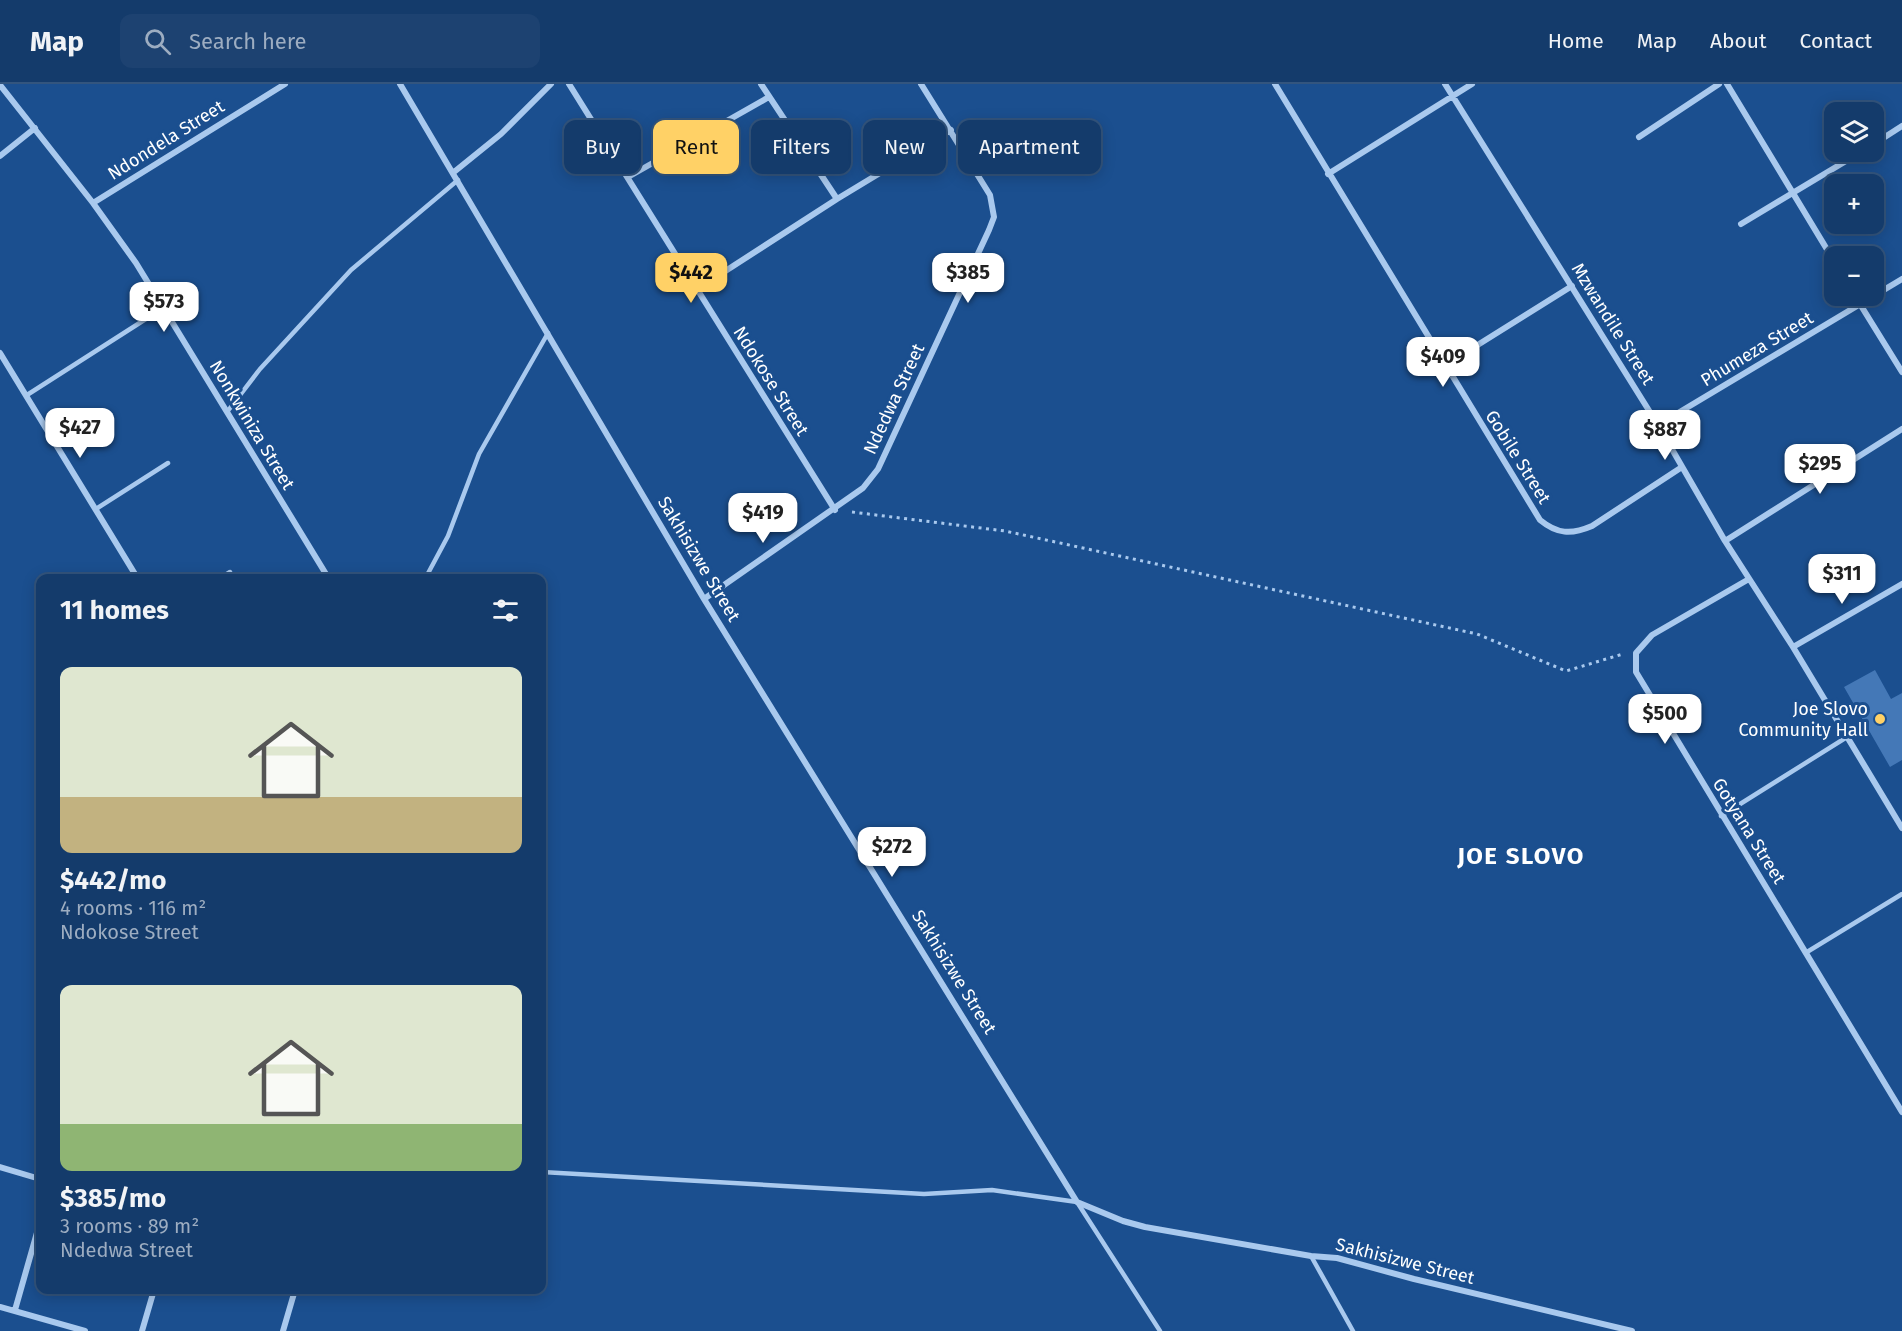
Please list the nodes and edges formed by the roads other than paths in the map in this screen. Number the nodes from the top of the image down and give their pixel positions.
1 (285, 84) edge
2 (400, 84) edge
3 (551, 84) edge
4 (569, 84) edge
5 (761, 84) edge
6 (921, 84) edge
7 (1275, 84) edge
8 (1445, 84) edge
9 (1472, 84) edge
10 (1719, 84) edge
11 (1727, 84) edge
12 (0, 85) edge
13 (769, 97) junction
14 (1453, 97) junction
15 (1902, 126) edge
16 (35, 128) junction
17 (951, 130) junction
18 (1639, 137) dead end
19 (1884, 138) edge
20 (0, 156) edge
21 (1844, 162) edge
22 (454, 172) junction
23 (1328, 174) junction
24 (628, 177) junction
25 (458, 180) junction
26 (1794, 192) junction
27 (837, 200) junction
28 (93, 203) junction
29 (1741, 224) dead end
30 (1825, 246) edge
31 (1902, 279) edge
32 (1572, 286) junction
33 (696, 290) junction
34 (1884, 290) edge
35 (1857, 306) edge
36 (1861, 306) edge
37 (163, 308) junction
38 (548, 333) junction
39 (0, 353) edge
40 (1444, 366) junction
41 (1902, 372) edge
42 (27, 394) junction
43 (227, 412) junction
44 (1658, 425) junction
45 (1902, 429) edge
46 (168, 463) dead end
47 (1682, 467) junction
48 (96, 509) junction
49 (835, 510) junction
50 (1725, 541) junction
51 (230, 572) dead end
52 (135, 574) edge
53 (227, 574) edge
54 (326, 574) edge
55 (428, 574) edge
56 (1749, 579) junction
57 (1902, 584) edge
58 (704, 599) junction
59 (1793, 647) junction
60 (1847, 737) junction
61 (1721, 816) junction
62 (1902, 828) edge
63 (1902, 894) edge
64 (1807, 952) junction
65 (1902, 1112) edge
66 (0, 1167) edge
67 (546, 1172) edge
68 (36, 1178) edge
69 (1077, 1202) junction
70 (36, 1236) edge
71 (1311, 1256) junction
72 (153, 1294) edge
73 (294, 1294) edge
74 (0, 1306) edge
75 (15, 1310) junction
76 (85, 1331) edge
77 (142, 1331) edge
78 (283, 1331) edge
79 (1160, 1331) edge
80 (1353, 1331) edge
81 (1632, 1331) edge

1 - 28 street, Ndondela Street
2 - 22 street, Sakhisizwe Street
3 - 22 street
4 - 24 street, Ndokose Street
5 - 13 street
6 - 17 street, Ndedwa Street
7 - 23 street, Gobile Street
8 - 14 street, Mzwandile Street
9 - 14 street
10 - 18 street
11 - 26 street
12 - 16 street, Nonkwiniza Street
13 - 24 street
13 - 27 street
14 - 23 street
14 - 32 street, Mzwandile Street
15 - 19 street
16 - 20 street
16 - 28 street, Nonkwiniza Street
17 - 27 street
17 - 49 street, Ndedwa Street
21 - 26 street
22 - 25 street, Sakhisizwe Street
23 - 40 street, Gobile Street
24 - 33 street, Ndokose Street
25 - 38 street, Sakhisizwe Street
25 - 43 lane
26 - 29 street
26 - 30 street
27 - 33 street
28 - 37 street, Nonkwiniza Street
31 - 34 street, Phumeza Street
32 - 40 street
32 - 44 street, Mzwandile Street
33 - 49 street, Ndokose Street
35 - 44 street, Phumeza Street
36 - 41 street
37 - 42 lane
37 - 43 street, Nonkwiniza Street
38 - 55 lane
38 - 58 street, Sakhisizwe Street
39 - 42 street
40 - 47 street, Gobile Street
42 - 48 street
43 - 54 street, Nonkwiniza Street
44 - 47 street, Mzwandile Street
45 - 50 street
46 - 48 lane
47 - 50 street, Mzwandile Street
48 - 52 street
49 - 58 street, Ndedwa Street
50 - 56 street, Mzwandile Street
51 - 53 lane
56 - 59 street, Mzwandile Street
56 - 61 street, Gotyana Street
57 - 59 street
58 - 69 street, Sakhisizwe Street
59 - 60 street, Mzwandile Street
60 - 61 lane
60 - 62 street, Mzwandile Street
61 - 64 street, Gotyana Street
63 - 64 lane
64 - 65 street, Gotyana Street
66 - 68 street
67 - 69 lane
69 - 71 street, Sakhisizwe Street
69 - 79 lane
70 - 75 street
71 - 80 lane
71 - 81 street, Sakhisizwe Street
72 - 77 street
73 - 78 street
74 - 75 street
75 - 76 street

